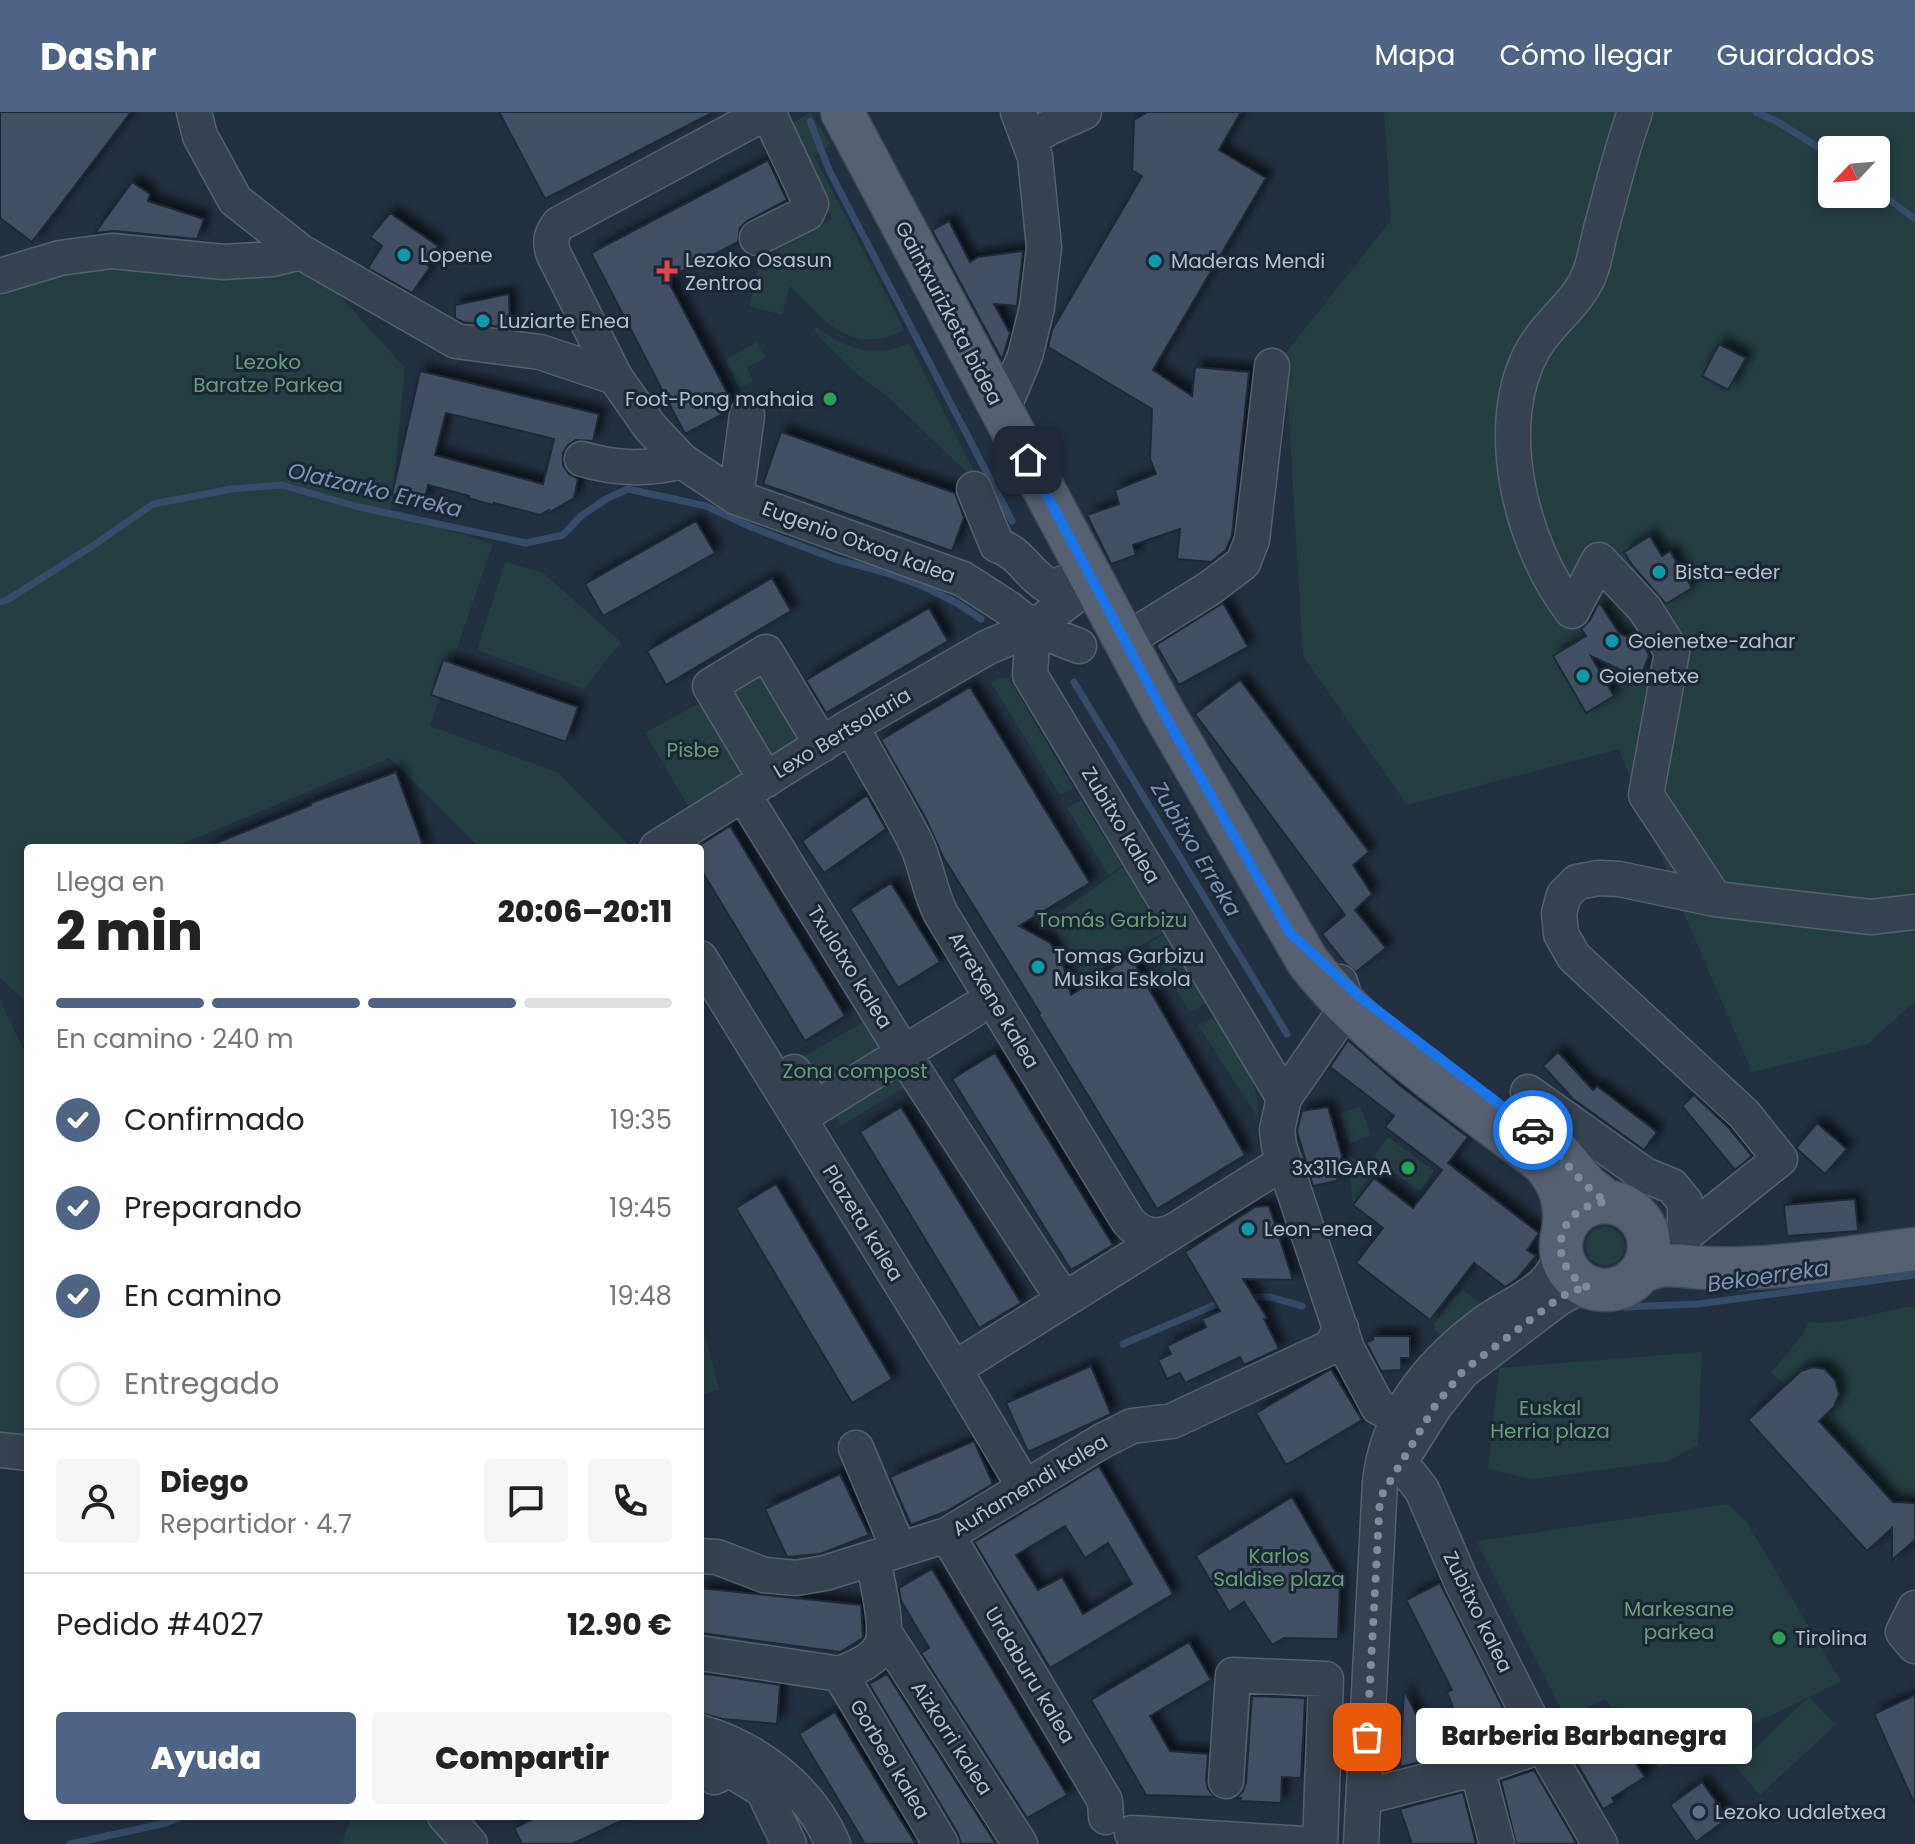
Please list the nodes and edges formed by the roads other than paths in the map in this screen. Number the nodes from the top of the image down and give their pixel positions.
1 (194, 112) edge
2 (768, 112) edge
3 (842, 112) edge
4 (1084, 112) edge
5 (1635, 112) edge
6 (1024, 126) edge
7 (757, 238) dead end
8 (301, 252) junction
9 (0, 276) edge
10 (1272, 366) dead end
11 (615, 377) junction
12 (1002, 411) junction
13 (747, 415) dead end
14 (582, 459) dead end
15 (682, 461) junction
16 (974, 489) dead end
17 (736, 497) junction
18 (1082, 590) junction
19 (1033, 628) junction
20 (1112, 647) junction
21 (851, 726) junction
22 (822, 745) junction
23 (754, 787) junction
24 (663, 844) edge
25 (1715, 899) junction
26 (1915, 912) edge
27 (704, 965) edge
28 (1341, 992) junction
29 (973, 1010) dead end
30 (904, 1054) junction
31 (771, 1074) junction
32 (1528, 1092) dead end
33 (1284, 1098) junction
34 (1284, 1162) junction
35 (1607, 1202) junction
36 (1174, 1231) junction
37 (1668, 1235) junction
38 (1562, 1241) junction
39 (1915, 1249) edge
40 (1812, 1262) junction
41 (1640, 1273) junction
42 (1589, 1288) junction
43 (1064, 1300) junction
44 (1341, 1328) junction
45 (954, 1369) junction
46 (1407, 1404) junction
47 (856, 1448) dead end
48 (0, 1450) edge
49 (24, 1453) edge
50 (1400, 1462) junction
51 (1025, 1488) junction
52 (1380, 1498) junction
53 (947, 1535) junction
54 (886, 1554) junction
55 (704, 1556) edge
56 (884, 1632) junction
57 (704, 1654) edge
58 (840, 1674) junction
59 (704, 1734) edge
60 (1544, 1745) junction
61 (704, 1762) edge
62 (1477, 1768) junction
63 (1226, 1781) dead end
64 (1364, 1793) junction
65 (449, 1820) edge
66 (1594, 1832) edge
67 (1117, 1834) edge
68 (470, 1844) edge
69 (789, 1844) edge
70 (833, 1844) edge
71 (941, 1844) edge
72 (1020, 1844) edge
73 (1303, 1844) edge
74 (1320, 1844) edge
75 (1361, 1844) edge
76 (1497, 1844) edge

1 - 8 street
2 - 7 street
2 - 11 street, Eugenio Otxoa kalea
3 - 12 main road, Gaintxurizketa bidea
4 - 6 street
5 - 25 street
6 - 12 street
8 - 9 street
8 - 11 street
10 - 20 street
11 - 15 street, Eugenio Otxoa kalea
12 - 18 main road, Gaintxurizketa bidea
13 - 17 street
14 - 15 street
15 - 17 street, Eugenio Otxoa kalea
16 - 18 street
17 - 19 street, Eugenio Otxoa kalea
18 - 19 street, Lexo Bertsolaria
18 - 20 main road, Gaintxurizketa bidea
19 - 20 street, Eugenio Otxoa kalea
19 - 21 street, Lexo Bertsolaria
19 - 33 street, Zubitxo kalea
20 - 28 main road, Gaintxurizketa bidea
21 - 22 street, Lexo Bertsolaria
21 - 36 street, Arretxene kalea
22 - 23 street, Lexo Bertsolaria
22 - 23 street, Txulotxo kalea
23 - 24 street, Lexo Bertsolaria
23 - 30 street, Txulotxo kalea
25 - 26 street
25 - 37 street
27 - 31 street, Plazeta kalea
28 - 33 street
28 - 35 main road
28 - 38 main road
29 - 30 street
30 - 31 street
30 - 43 street, Txulotxo kalea
31 - 45 street, Plazeta kalea
32 - 37 street
33 - 34 street
34 - 36 street
34 - 44 street
35 - 37 main road
35 - 38 main road
36 - 43 street
37 - 40 main road
37 - 41 main road
38 - 42 main road
38 - 46 street
39 - 40 main road
40 - 41 main road
41 - 42 main road
42 - 50 street
43 - 45 street
44 - 46 street
44 - 51 street, Auñamendi kalea
45 - 51 street, Plazeta kalea
46 - 50 street
46 - 52 street
47 - 54 street
48 - 49 street
50 - 52 street
50 - 60 street, Zubitxo kalea
51 - 53 street, Auñamendi kalea
52 - 64 street
53 - 54 street, Auñamendi kalea
53 - 67 street, Urdaburu kalea
54 - 55 street, Auñamendi kalea
54 - 56 street
56 - 58 street, Gorbea kalea
56 - 72 street, Aizkorri kalea
57 - 58 street
58 - 71 street, Gorbea kalea
59 - 70 street
60 - 62 street
60 - 66 street, Zubitxo kalea
61 - 69 street
62 - 64 street
62 - 76 street
63 - 74 street
64 - 75 street
65 - 68 street
67 - 73 street

